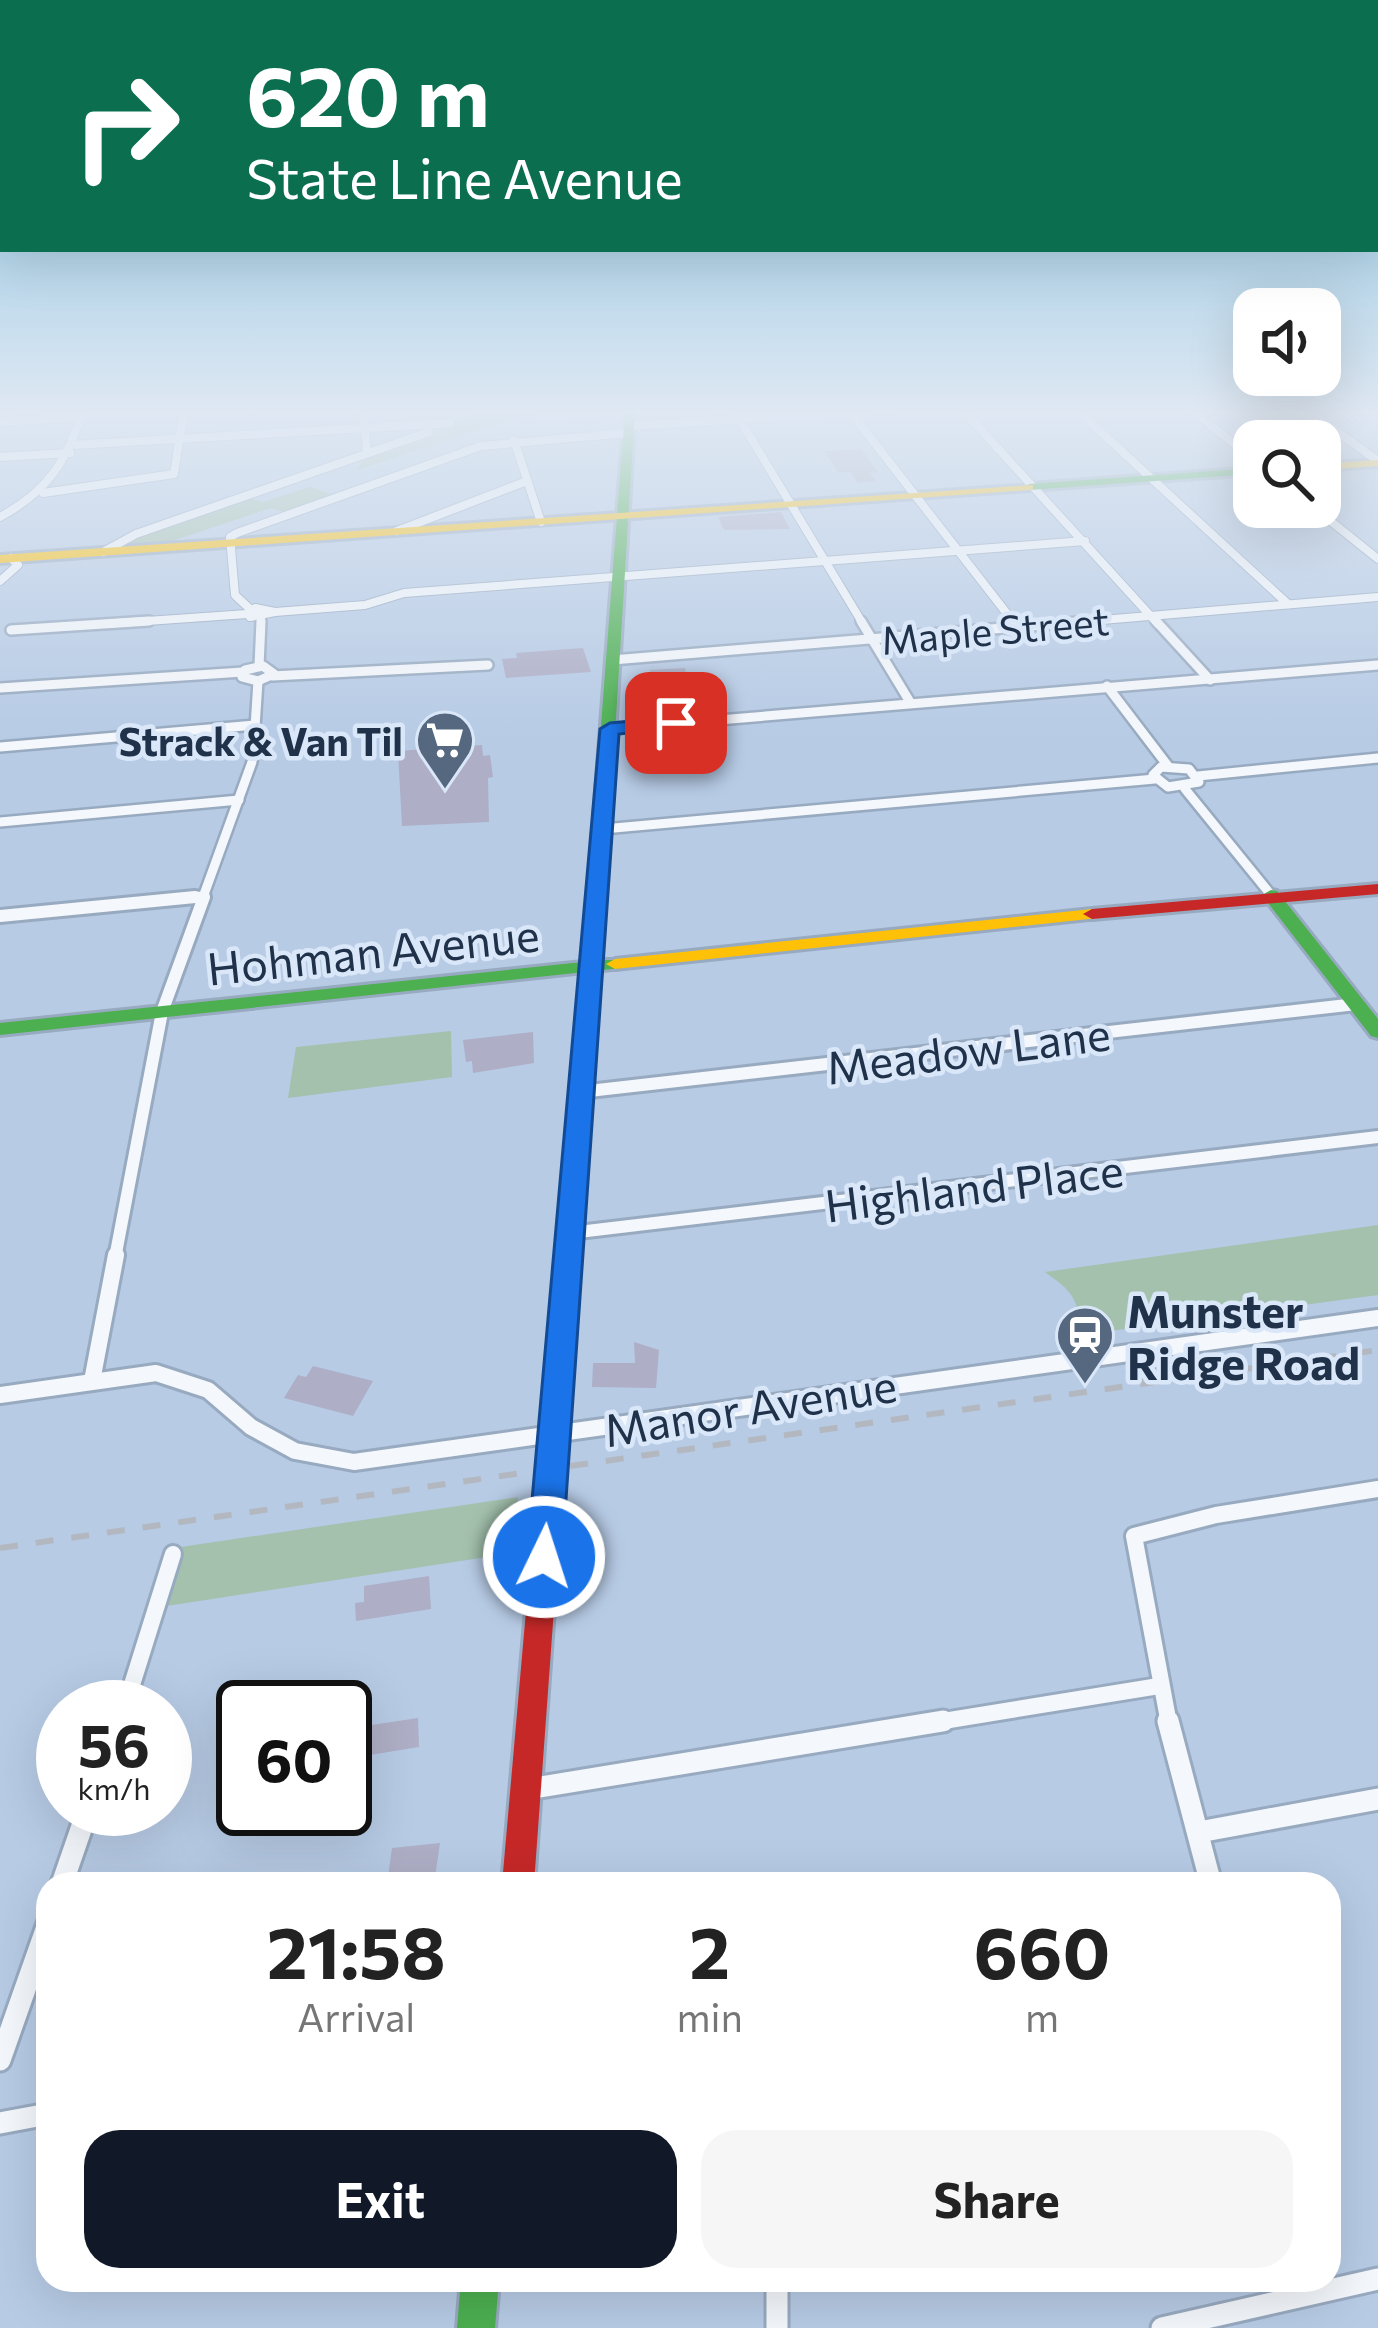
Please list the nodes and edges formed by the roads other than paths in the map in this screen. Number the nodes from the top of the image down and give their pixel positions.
1 (182, 519) edge
2 (277, 519) edge
3 (429, 519) edge
4 (578, 519) edge
5 (620, 519) edge
6 (801, 519) edge
7 (932, 519) edge
8 (1064, 519) edge
9 (1196, 519) edge
10 (541, 521) joint
11 (1339, 528) edge
12 (397, 531) junction
13 (1085, 541) junction
14 (233, 543) junction
15 (956, 551) junction
16 (103, 552) junction
17 (14, 560) edge
18 (1378, 560) edge
19 (826, 561) junction
20 (616, 577) junction
21 (0, 581) edge
22 (1378, 597) edge
23 (1288, 604) junction
24 (249, 612) junction
25 (275, 612) junction
26 (1152, 615) junction
27 (261, 619) junction
28 (1018, 627) junction
29 (6, 628) edge
30 (0, 638) edge
31 (873, 639) junction
32 (613, 660) junction
33 (1378, 662) edge
34 (488, 665) dead end
35 (259, 666) junction
36 (243, 672) junction
37 (272, 676) junction
38 (1207, 676) junction
39 (258, 681) junction
40 (1106, 685) junction
41 (0, 688) edge
42 (910, 702) junction
43 (255, 725) junction
44 (610, 729) junction
45 (0, 747) edge
46 (1378, 758) edge
47 (1168, 766) junction
48 (1198, 776) junction
49 (1154, 779) junction
50 (1185, 789) junction
51 (239, 800) junction
52 (0, 822) edge
53 (603, 829) junction
54 (1378, 885) edge
55 (202, 896) junction
56 (1271, 896) junction
57 (0, 916) edge
58 (591, 966) junction
59 (1356, 1004) junction
60 (162, 1012) junction
61 (0, 1029) edge
62 (1378, 1032) edge
63 (580, 1093) junction
64 (1378, 1137) edge
65 (570, 1233) junction
66 (1378, 1318) edge
67 (92, 1382) junction
68 (0, 1395) edge
69 (553, 1436) junction
70 (1378, 1489) edge
71 (173, 1554) dead end
72 (133, 1680) edge
73 (1159, 1686) junction
74 (528, 1790) junction
75 (1378, 1798) edge
76 (1199, 1832) junction
77 (79, 1836) edge
78 (66, 1872) edge
79 (519, 1872) edge
80 (1208, 1872) edge
81 (36, 1958) edge
82 (0, 2060) edge
83 (36, 2116) edge
84 (0, 2123) edge
85 (1378, 2279) edge
86 (1341, 2284) edge
87 (479, 2292) edge
88 (777, 2292) edge
89 (1303, 2292) edge
90 (476, 2328) edge
91 (776, 2328) edge
92 (1162, 2328) edge

1 - 16 street
2 - 14 street
3 - 12 street
4 - 10 main road
5 - 20 main road
6 - 19 street
7 - 15 street
8 - 13 street
9 - 23 street
10 - 12 main road
11 - 18 street
12 - 14 main road
13 - 15 street
13 - 26 street
14 - 16 main road
14 - 24 street
15 - 19 street
15 - 28 street
16 - 17 main road
17 - 21 street
19 - 20 street
19 - 31 street
20 - 25 street
20 - 32 main road
22 - 23 street, Maple Street
23 - 26 street, Maple Street
24 - 25 street
24 - 27 street
24 - 29 street
25 - 27 street
26 - 28 street, Maple Street
26 - 38 street
27 - 35 street
28 - 31 street, Maple Street
29 - 30 street
31 - 32 street, Maple Street
31 - 42 street
32 - 44 main road
33 - 38 street
34 - 37 street
35 - 36 street
35 - 37 street
36 - 39 street
36 - 41 street
37 - 39 street
38 - 40 street
39 - 43 street
40 - 42 street
40 - 47 street
42 - 44 street
43 - 45 street
43 - 51 street
44 - 53 main road
46 - 48 street
47 - 48 street
47 - 49 street
48 - 50 street
49 - 50 street
49 - 53 street
50 - 56 street
51 - 52 street
51 - 55 street
53 - 58 main road
54 - 56 main road, Hohman Avenue
55 - 57 street
55 - 60 street
56 - 58 main road, Hohman Avenue
56 - 59 main road
58 - 60 main road, Hohman Avenue
58 - 63 main road
59 - 62 main road
59 - 63 street, Meadow Lane
60 - 61 main road, Hohman Avenue
60 - 67 street
63 - 65 main road
64 - 65 street, Highland Place
65 - 69 main road
66 - 69 street, Manor Avenue
67 - 68 street, Manor Avenue
67 - 69 street, Manor Avenue
69 - 74 main road
70 - 73 street
71 - 72 street
73 - 74 street
73 - 76 street
74 - 79 main road
75 - 76 street
76 - 80 street
77 - 78 street
81 - 82 street
83 - 84 street
85 - 86 street
87 - 90 main road
88 - 91 street
89 - 92 street

